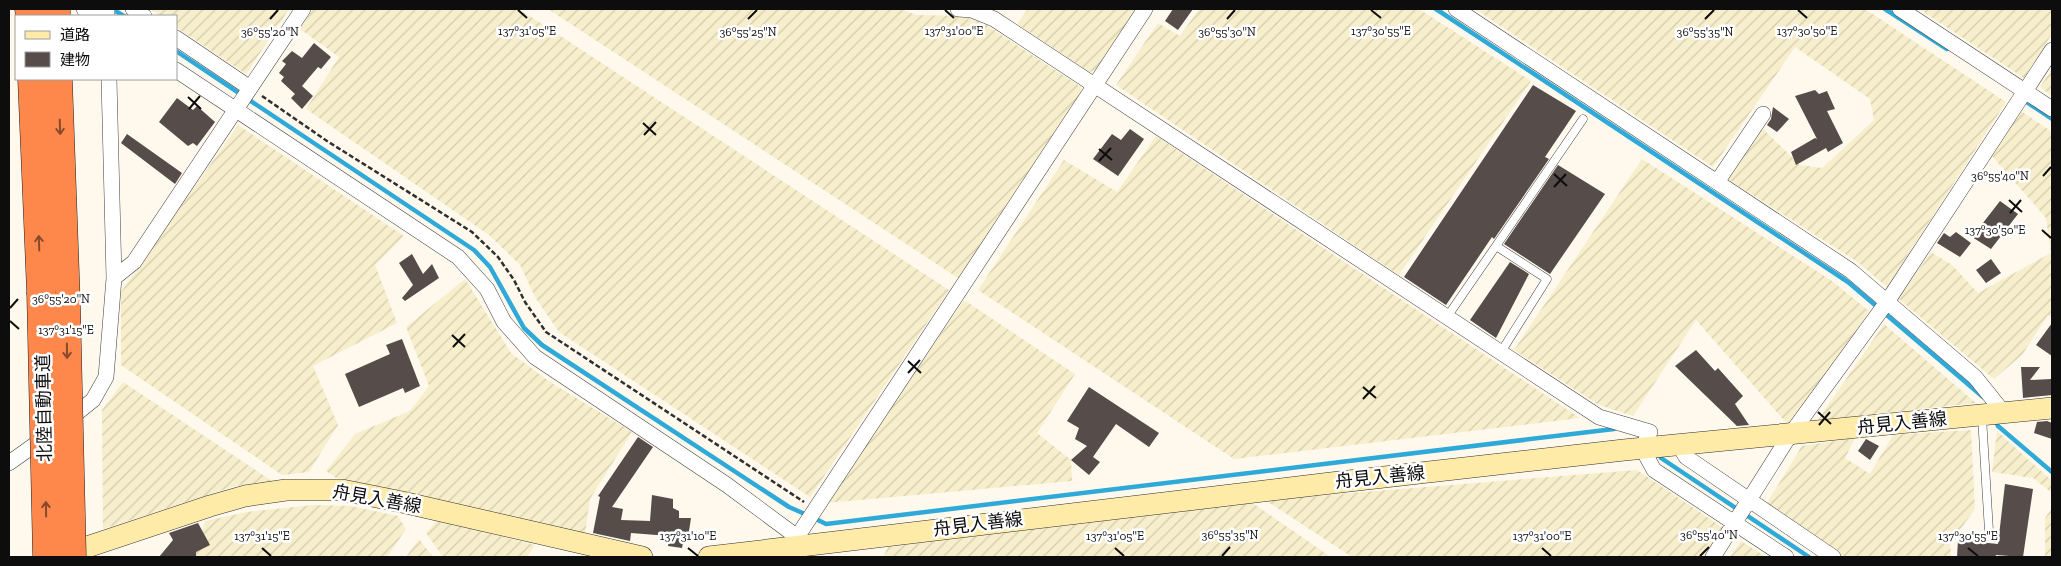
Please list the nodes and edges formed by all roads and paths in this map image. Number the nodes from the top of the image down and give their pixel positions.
1 (303, 9) edge
2 (958, 9) edge
3 (1145, 9) edge
4 (1456, 9) edge
5 (1900, 9) edge
6 (178, 39) edge
7 (2052, 50) edge
8 (178, 71) edge
9 (32, 80) edge
10 (58, 80) edge
11 (109, 80) edge
12 (1095, 85) junction
13 (250, 88) junction
14 (2025, 91) junction
15 (2052, 109) edge
16 (235, 110) junction
17 (1763, 114) dead end
18 (1583, 119) dead end
19 (1717, 182) junction
20 (1496, 246) junction
21 (114, 278) junction
22 (1887, 302) junction
23 (1447, 318) junction
24 (1501, 352) junction
25 (2052, 408) edge
26 (2004, 413) junction
27 (1982, 415) junction
28 (1790, 435) junction
29 (1679, 444) junction
30 (1642, 448) junction
31 (9, 463) edge
32 (1747, 504) junction
33 (815, 510) junction
34 (1736, 521) junction
35 (1989, 531) dead end
36 (802, 541) junction
37 (851, 550) edge
38 (47, 557) edge
39 (57, 557) edge
40 (72, 557) edge
41 (642, 557) edge
42 (709, 557) edge
43 (1713, 557) edge
44 (1786, 557) edge
45 (1833, 557) edge

1 - 13 street
2 - 12 street
3 - 12 street
4 - 19 street
5 - 14 street
6 - 13 street
7 - 14 street
8 - 16 street
38 -> 9 highway, 北陸自動車道, bridge
10 -> 40 highway, 北陸自動車道, bridge
11 - 21 street
12 - 23 street
12 - 33 street
13 - 16 street
13 - 33 path
14 - 15 street
14 - 22 street
16 - 21 street
16 - 36 street
17 - 19 street
18 - 20 lane
19 - 22 street
20 - 23 lane
20 - 24 lane
21 - 31 street
22 - 26 street
22 - 28 street
23 - 24 street
24 - 30 street
25 - 26 main road, 舟見入善線
26 - 27 main road, 舟見入善線
27 - 28 main road, 舟見入善線
27 - 35 lane
28 - 29 main road, 舟見入善線
28 - 32 street
29 - 30 main road, 舟見入善線
29 - 32 street
30 - 34 street
30 - 37 main road, 舟見入善線
32 - 34 street
32 - 45 street
33 - 36 street
34 - 43 street
34 - 44 street
36 - 37 main road, 舟見入善線
36 - 42 main road, 舟見入善線
39 - 41 main road, 舟見入善線

